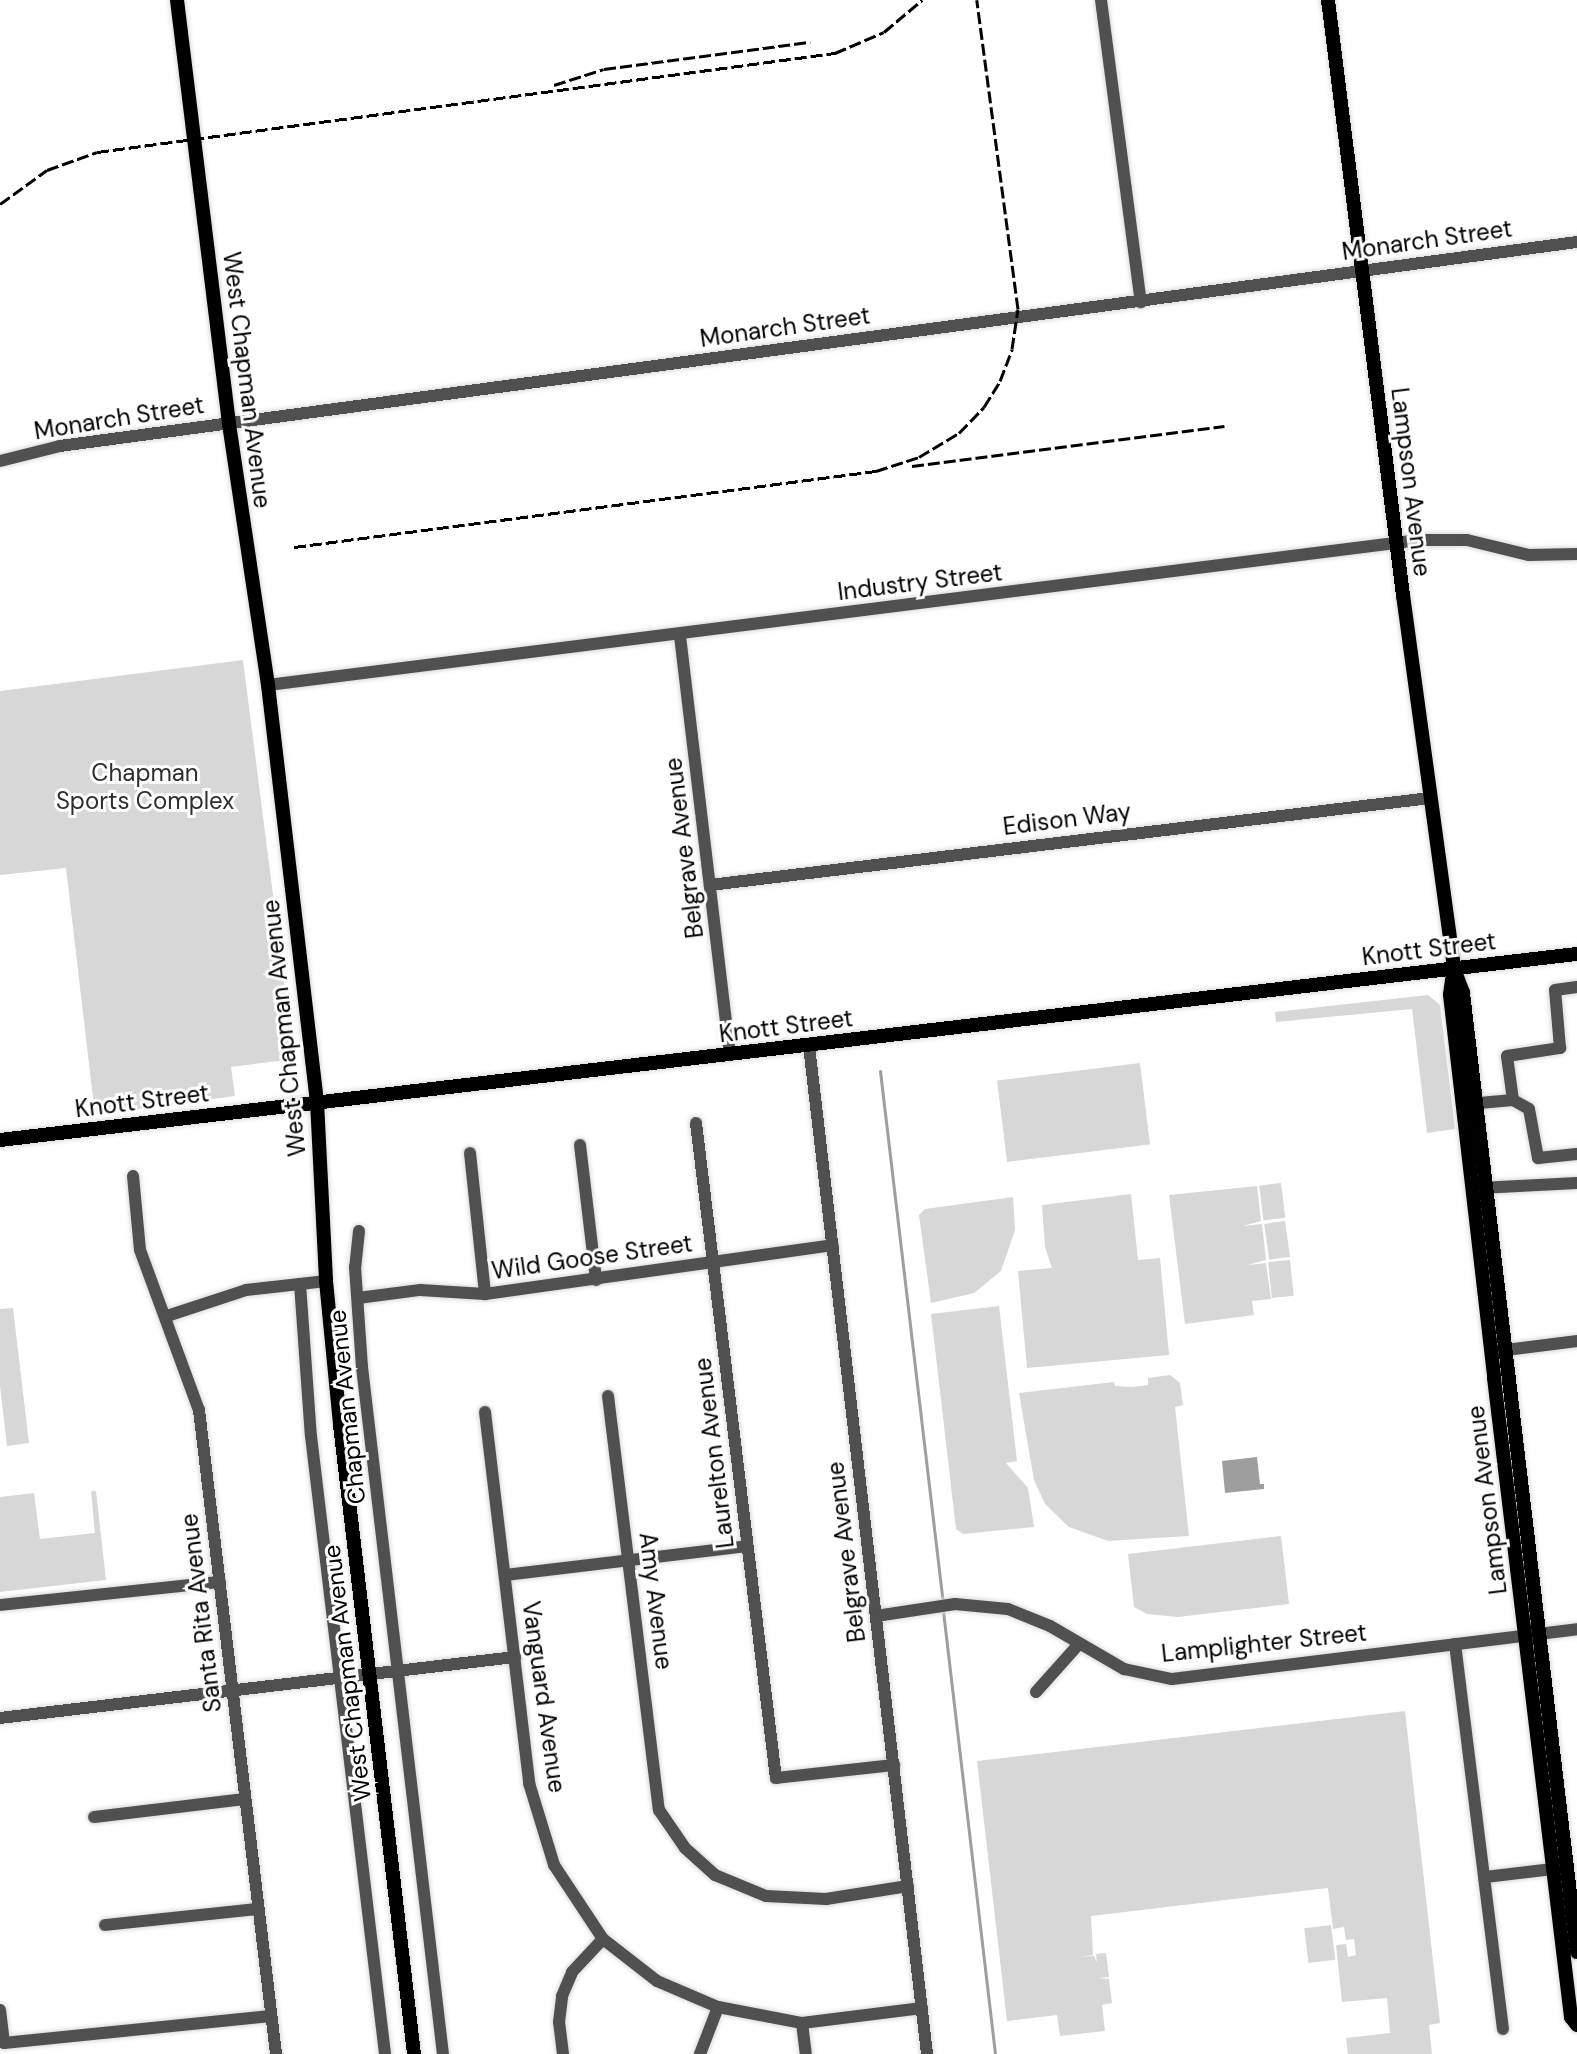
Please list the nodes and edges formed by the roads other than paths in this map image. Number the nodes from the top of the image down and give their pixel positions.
1 (177, 0) edge
2 (1101, 0) edge
3 (1328, 0) edge
4 (1577, 242) edge
5 (1362, 270) junction
6 (1141, 302) junction
7 (229, 424) junction
8 (0, 461) edge
9 (1395, 543) junction
10 (1577, 554) edge
11 (680, 636) junction
12 (268, 685) junction
13 (1430, 798) junction
14 (710, 885) junction
15 (1577, 954) edge
16 (1454, 969) junction
17 (1577, 987) edge
18 (809, 1046) junction
19 (730, 1055) junction
20 (1513, 1100) junction
21 (317, 1102) junction
22 (1470, 1104) junction
23 (696, 1123) dead end
24 (0, 1140) edge
25 (580, 1145) dead end
26 (470, 1153) dead end
27 (1577, 1154) edge
28 (133, 1176) dead end
29 (1577, 1183) edge
30 (1480, 1188) junction
31 (359, 1231) dead end
32 (833, 1245) junction
33 (713, 1263) junction
34 (596, 1280) junction
35 (326, 1281) junction
36 (300, 1284) junction
37 (485, 1294) junction
38 (358, 1298) junction
39 (167, 1316) junction
40 (1577, 1341) edge
41 (1498, 1351) junction
42 (608, 1396) dead end
43 (485, 1412) dead end
44 (747, 1546) junction
45 (628, 1561) junction
46 (505, 1575) junction
47 (220, 1582) junction
48 (0, 1605) edge
49 (876, 1616) junction
50 (1577, 1629) edge
51 (1532, 1635) junction
52 (1455, 1644) junction
53 (1078, 1645) junction
54 (515, 1657) junction
55 (398, 1672) junction
56 (370, 1674) junction
57 (340, 1677) junction
58 (232, 1690) junction
59 (1036, 1692) dead end
60 (0, 1718) edge
61 (894, 1765) junction
62 (245, 1799) junction
63 (94, 1817) dead end
64 (1560, 1869) junction
65 (1485, 1877) junction
66 (908, 1886) junction
67 (258, 1909) junction
68 (105, 1925) dead end
69 (603, 1939) junction
70 (1577, 1952) edge
71 (718, 2007) junction
72 (922, 2008) junction
73 (0, 2010) edge
74 (271, 2016) junction
75 (802, 2023) junction
76 (1577, 2025) edge
77 (1503, 2029) dead end
78 (276, 2054) edge
79 (385, 2054) edge
80 (414, 2054) edge
81 (443, 2054) edge
82 (563, 2054) edge
83 (700, 2054) edge
84 (806, 2054) edge
85 (927, 2054) edge

1 - 7 main road, West Chapman Avenue
2 - 6 street
3 - 5 main road, Lampson Avenue
4 - 5 street, Monarch Street
5 - 6 street, Monarch Street
5 - 9 main road, Lampson Avenue
6 - 7 street, Monarch Street
7 - 8 street, Monarch Street
7 - 12 main road, West Chapman Avenue
9 - 10 street, Industry Street
9 - 11 street, Industry Street
9 - 13 main road, Lampson Avenue
11 - 12 street, Industry Street
11 - 14 street, Belgrave Avenue
12 - 21 main road, West Chapman Avenue
13 - 14 street, Edison Way
13 - 16 main road, Lampson Avenue
14 - 19 street, Belgrave Avenue
15 - 16 main road, Knott Street
16 - 18 main road, Knott Street
16 - 22 main road, Lampson Avenue
17 - 20 street
18 - 19 main road, Knott Street
18 - 32 street, Belgrave Avenue
19 - 21 main road, Knott Street
20 - 22 street
20 - 27 street
21 - 24 main road, Knott Street
21 - 35 main road, West Chapman Avenue
22 - 30 main road, Lampson Avenue
23 - 33 street, Laurelton Avenue
25 - 34 street
26 - 37 street
28 - 39 street, Santa Rita Avenue
29 - 30 street
30 - 41 main road, Lampson Avenue
31 - 38 street, Chapman Avenue
32 - 33 street, Wild Goose Street
32 - 49 street, Belgrave Avenue
33 - 34 street, Wild Goose Street
33 - 44 street, Laurelton Avenue
34 - 37 street, Wild Goose Street
35 - 36 street
35 - 56 main road, West Chapman Avenue
36 - 39 street
36 - 57 street, Chapman Avenue
37 - 38 street, Wild Goose Street
38 - 55 street, Chapman Avenue
39 - 47 street, Santa Rita Avenue
40 - 41 street
41 - 51 main road, Lampson Avenue
42 - 45 street, Amy Avenue
43 - 46 street, Vanguard Avenue
44 - 45 street
44 - 61 street, Laurelton Avenue
45 - 46 street
45 - 66 street, Amy Avenue
46 - 54 street, Vanguard Avenue
47 - 48 street
47 - 58 street, Santa Rita Avenue
49 - 53 street, Lamplighter Street
49 - 61 street, Belgrave Avenue
50 - 51 street, Lamplighter Street
51 - 52 street, Lamplighter Street
51 - 64 main road, Lampson Avenue
52 - 53 street, Lamplighter Street
52 - 65 street
53 - 59 street
54 - 55 street
54 - 69 street, Vanguard Avenue
55 - 56 street
55 - 81 street, Chapman Avenue
56 - 57 street
56 - 80 main road, West Chapman Avenue
57 - 58 street
57 - 79 street, Chapman Avenue
58 - 60 street
58 - 62 street, Santa Rita Avenue
61 - 66 street, Belgrave Avenue
62 - 63 street
62 - 67 street, Santa Rita Avenue
64 - 65 street
64 - 70 main road, Lampson Avenue
64 - 76 main road, Lampson Avenue
65 - 77 street
66 - 72 street, Belgrave Avenue
67 - 68 street
67 - 74 street, Santa Rita Avenue
69 - 71 street, Vanguard Avenue
69 - 82 street
71 - 75 street, Vanguard Avenue
71 - 83 street
72 - 75 street, Vanguard Avenue
72 - 85 street, Belgrave Avenue
73 - 74 street
74 - 78 street, Santa Rita Avenue
75 - 84 street

